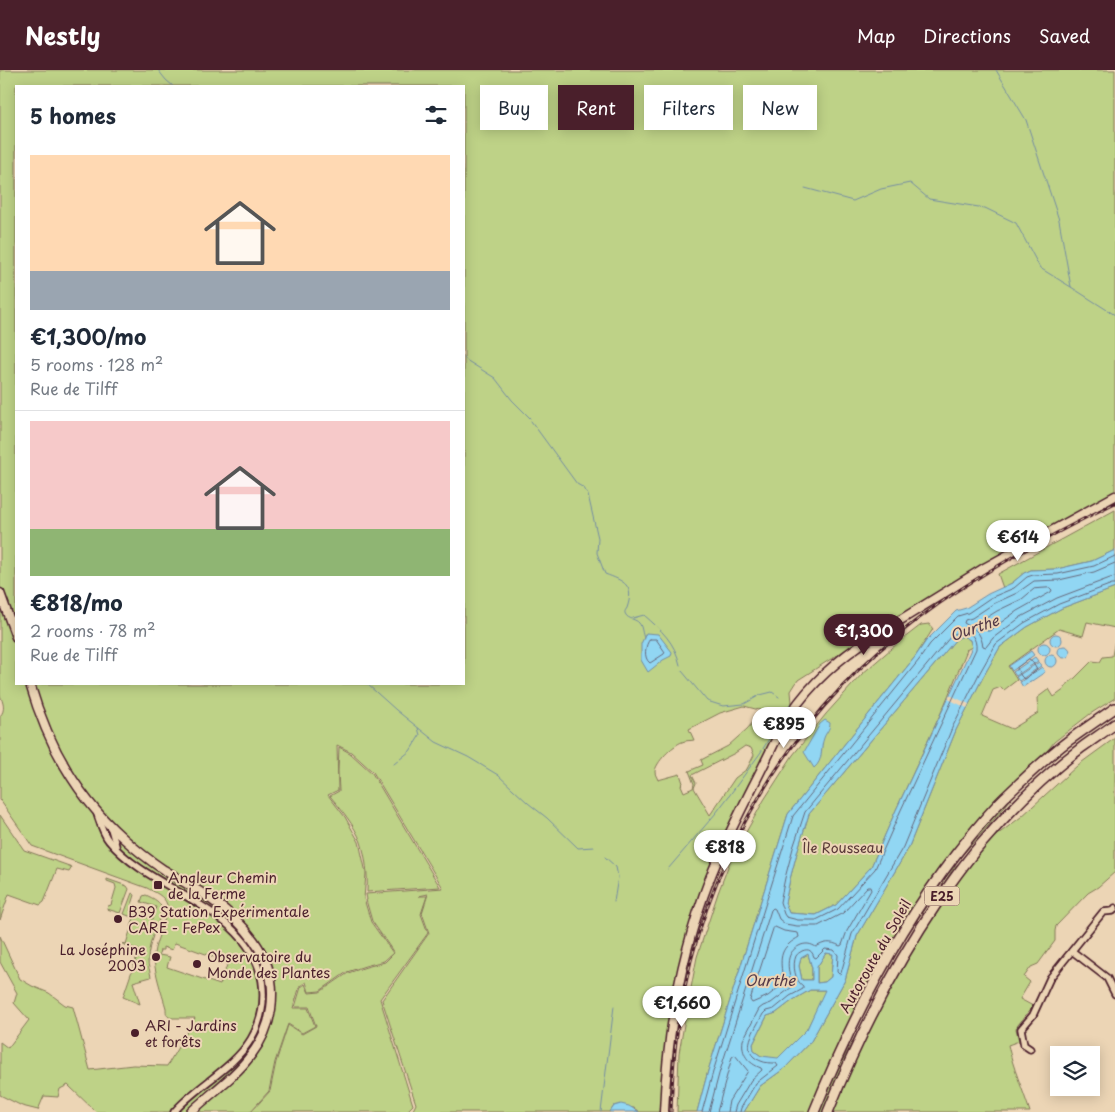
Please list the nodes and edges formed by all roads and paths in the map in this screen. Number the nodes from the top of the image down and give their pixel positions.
1 (1115, 496) edge
2 (0, 593) edge
3 (15, 635) edge
4 (30, 685) edge
5 (1115, 708) edge
6 (1115, 724) edge
7 (96, 810) junction
8 (110, 826) junction
9 (118, 850) junction
10 (1115, 908) edge
11 (1072, 951) junction
12 (1115, 994) edge
13 (1030, 1049) dead end
14 (174, 1112) edge
15 (191, 1112) edge
16 (664, 1112) edge
17 (814, 1112) edge
18 (828, 1112) edge

1 - 16 main road
2 - 3 main road
4 - 7 main road
5 - 17 highway, Autoroute du Soleil / E25
6 - 18 highway, Autoroute du Soleil / E25
7 - 8 main road
7 - 9 street
8 - 9 street
8 - 15 main road
9 - 14 street
10 - 11 street
11 - 12 street
11 - 13 street

